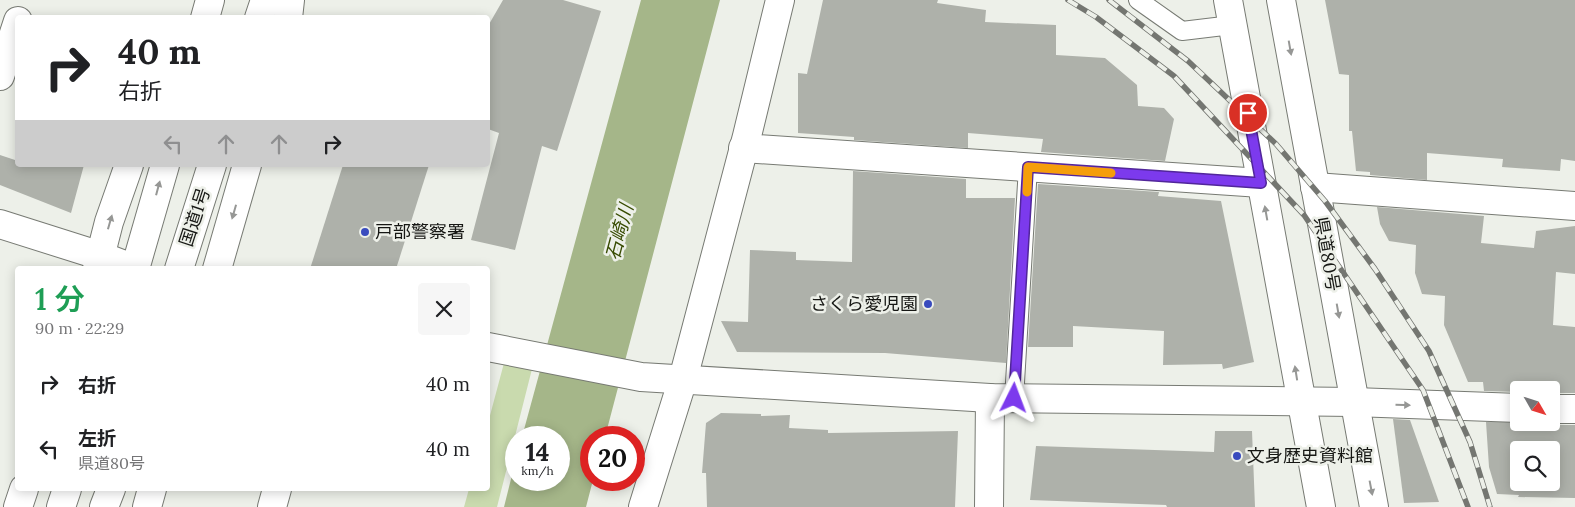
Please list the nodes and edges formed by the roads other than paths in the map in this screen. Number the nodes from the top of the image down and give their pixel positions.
1 (24, 0) edge
2 (265, 0) edge
3 (290, 0) edge
4 (780, 0) edge
5 (1138, 0) edge
6 (1281, 0) edge
7 (1230, 13) edge
8 (19, 15) edge
9 (260, 15) edge
10 (288, 15) edge
11 (15, 28) edge
12 (0, 76) edge
13 (743, 148) junction
14 (128, 167) edge
15 (164, 167) edge
16 (211, 167) edge
17 (246, 167) edge
18 (1028, 167) junction
19 (1261, 183) junction
20 (1315, 187) junction
21 (1575, 206) edge
22 (0, 224) edge
23 (99, 262) edge
24 (120, 266) edge
25 (136, 266) edge
26 (180, 266) edge
27 (218, 266) edge
28 (490, 347) edge
29 (683, 379) junction
30 (1002, 398) junction
31 (1301, 402) junction
32 (1354, 402) junction
33 (1510, 408) edge
34 (1560, 409) edge
35 (1575, 409) edge
36 (23, 491) edge
37 (66, 491) edge
38 (110, 491) edge
39 (151, 491) edge
40 (276, 491) edge
41 (18, 507) edge
42 (61, 507) edge
43 (104, 507) edge
44 (147, 507) edge
45 (272, 507) edge
46 (643, 507) edge
47 (989, 507) edge
48 (1321, 507) edge
49 (1374, 507) edge

1 - 8 main road
2 - 9 main road
3 - 10 main road
4 - 13 main road
5 - 7 lane
6 -> 20 main road, 県道80号
7 - 19 main road
11 - 12 main road
13 - 18 main road
13 - 29 main road
23 -> 14 main road
25 -> 15 main road
16 - 26 main road, 国道1号
17 -> 27 main road, 国道1号
18 - 19 main road
18 - 30 lane
31 -> 19 main road
20 - 21 main road
20 -> 32 main road, 県道80号
22 - 23 main road
23 - 24 main road
28 - 29 main road
29 - 30 main road
29 - 46 main road
30 - 31 main road
30 - 47 main road
31 - 32 main road
31 - 48 main road
32 -> 33 main road
32 -> 49 main road, 県道80号
34 - 35 main road
36 - 41 main road
37 - 42 main road
38 - 43 main road
39 - 44 main road
40 - 45 main road

